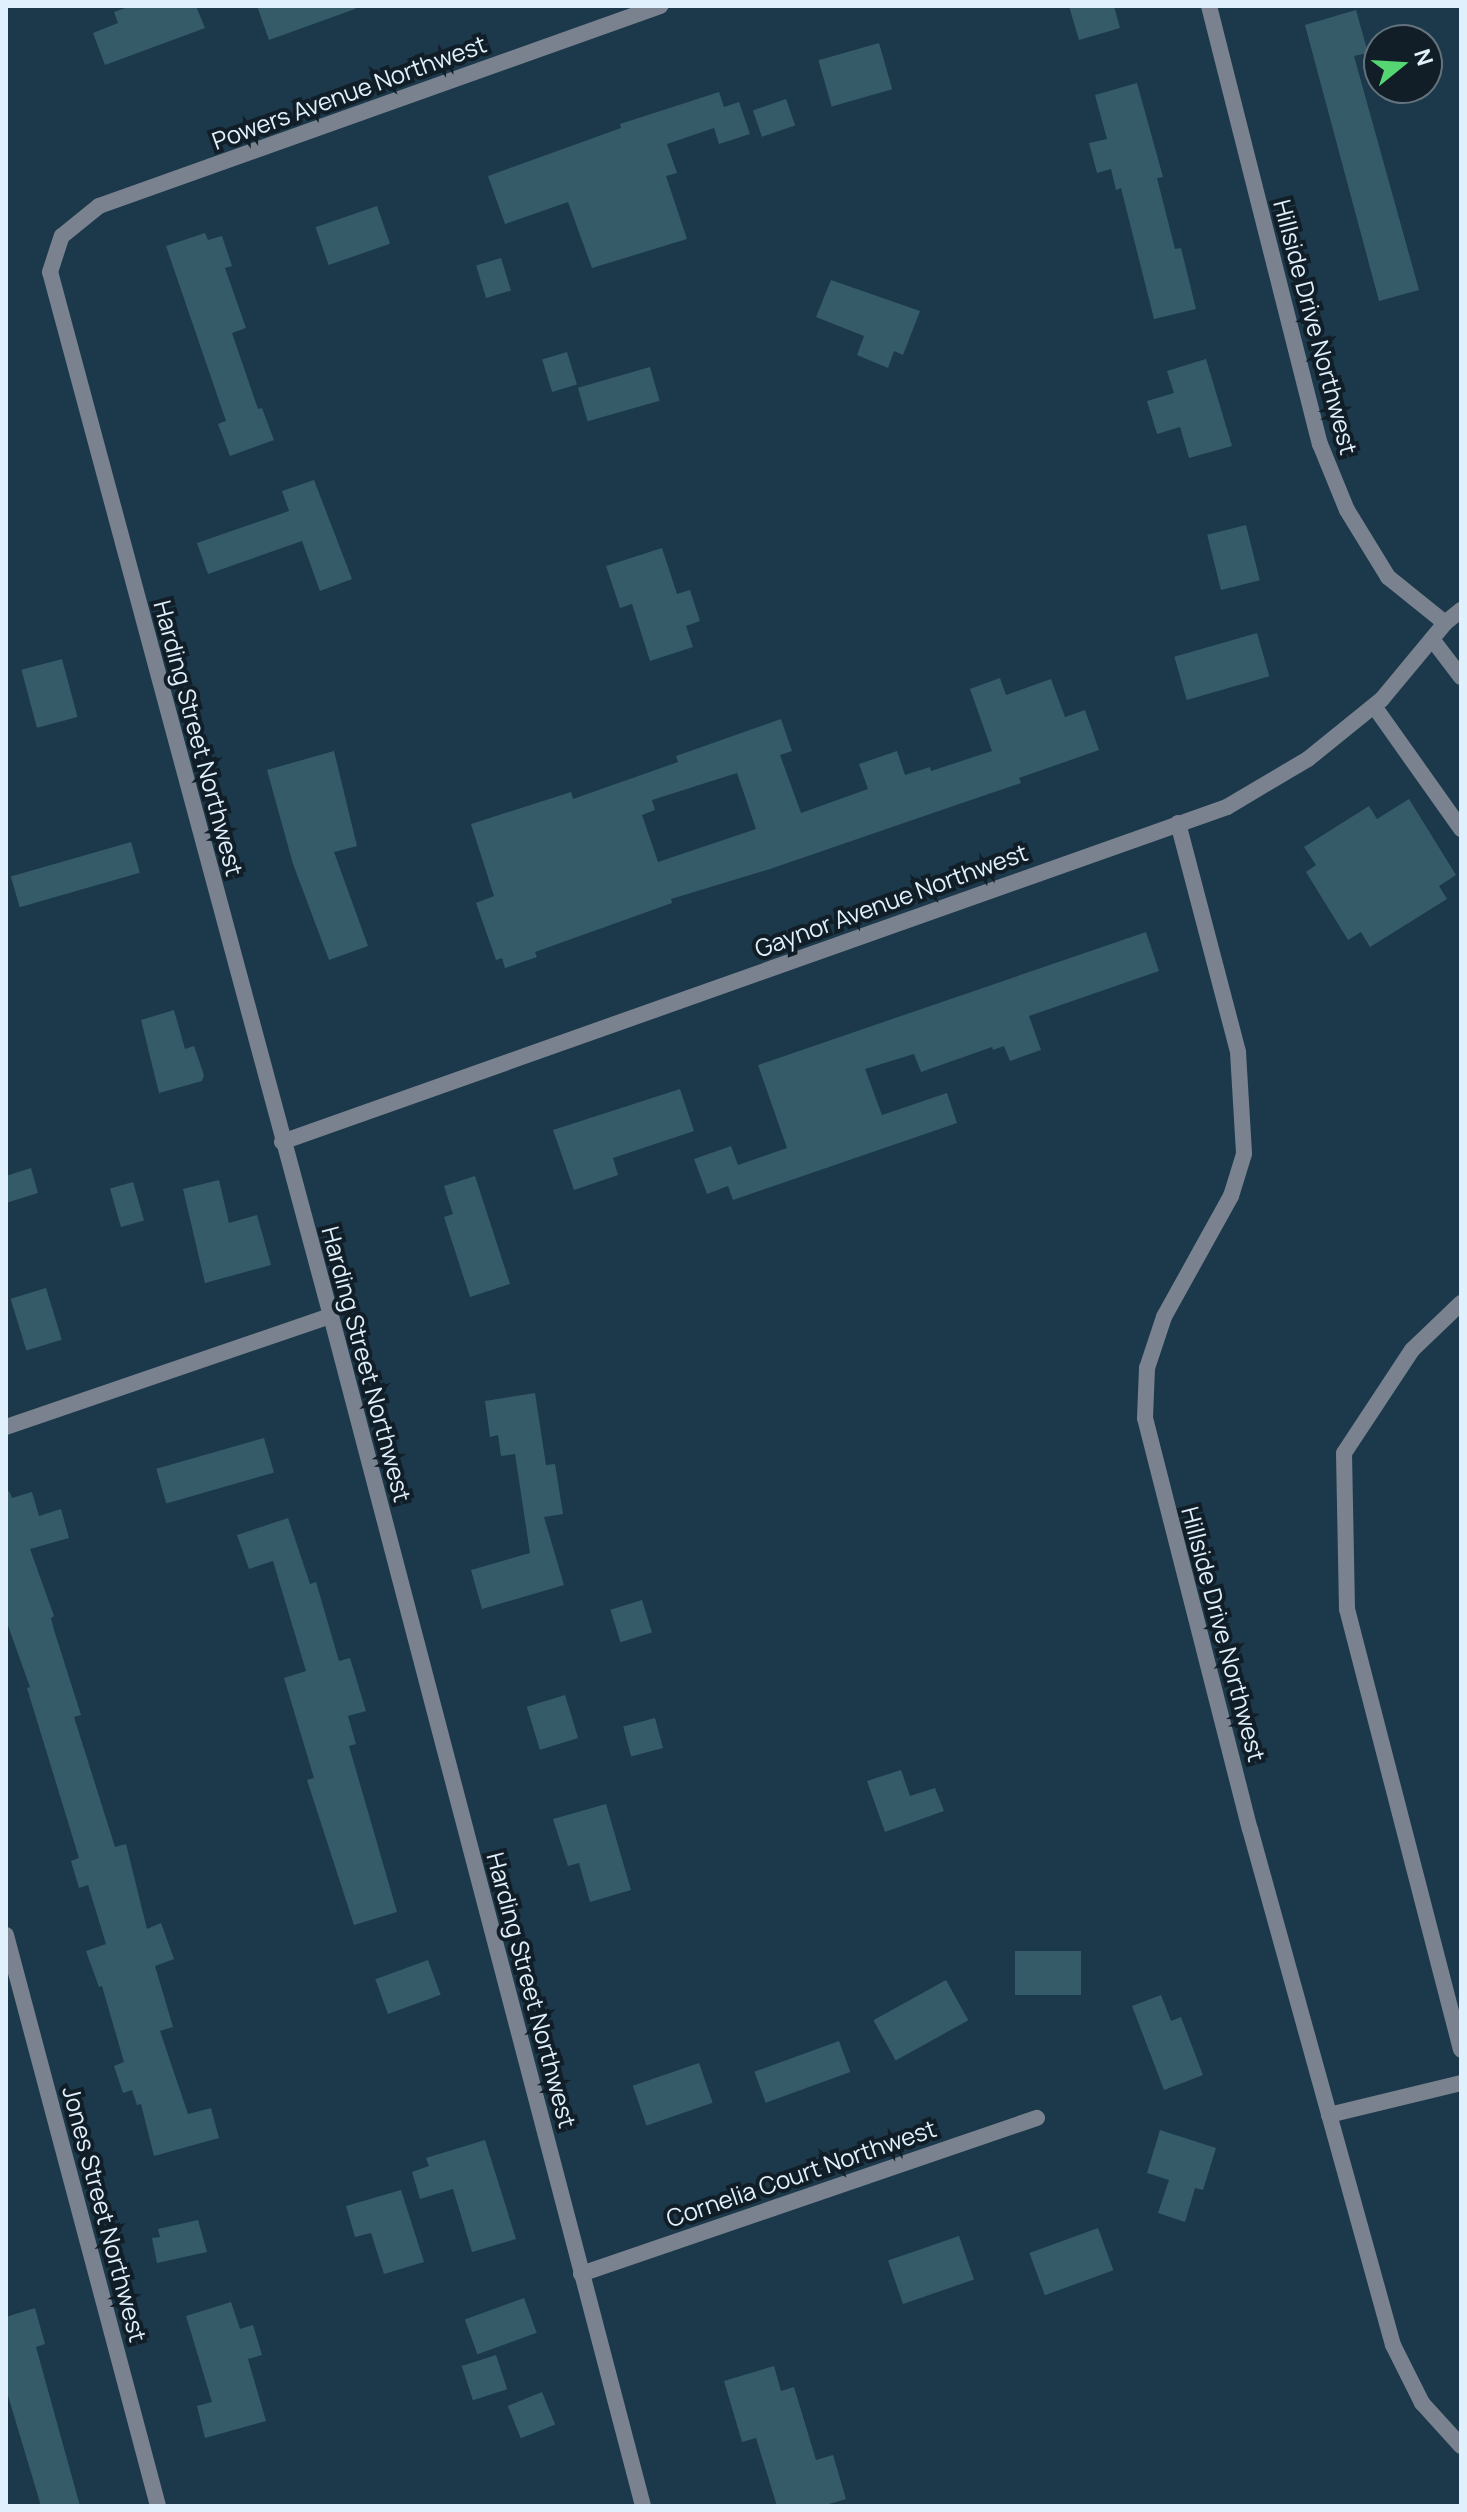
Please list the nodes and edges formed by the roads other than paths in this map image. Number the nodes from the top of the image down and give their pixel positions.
1 (660, 6) edge
2 (1209, 6) edge
3 (62, 236) joint
4 (1461, 610) edge
5 (1445, 623) junction
6 (1432, 639) junction
7 (1461, 677) edge
8 (1374, 706) junction
9 (1178, 823) junction
10 (1461, 829) edge
11 (282, 1142) junction
12 (1461, 1303) edge
13 (331, 1316) junction
14 (6, 1427) edge
15 (6, 1935) edge
16 (1461, 2049) edge
17 (1461, 2083) edge
18 (1329, 2115) junction
19 (1037, 2118) dead end
20 (581, 2274) junction
21 (1461, 2446) edge
22 (158, 2506) edge
23 (643, 2506) edge

1 - 3 street, Powers Avenue Northwest
2 - 5 street, Hillside Drive Northwest
3 - 11 street, Harding Street Northwest
4 - 5 street, Gaynor Avenue Northwest
5 - 6 street, Gaynor Avenue Northwest
6 - 7 street
6 - 8 street, Gaynor Avenue Northwest
8 - 9 street, Gaynor Avenue Northwest
8 - 10 street
9 - 11 street, Gaynor Avenue Northwest
9 - 18 street, Hillside Drive Northwest
11 - 13 street, Harding Street Northwest
12 - 16 street
13 - 14 street
13 - 20 street, Harding Street Northwest
15 - 22 street, Jones Street Northwest
17 - 18 street
18 - 21 street, Hillside Drive Northwest
19 - 20 street, Cornelia Court Northwest
20 - 23 street, Harding Street Northwest

